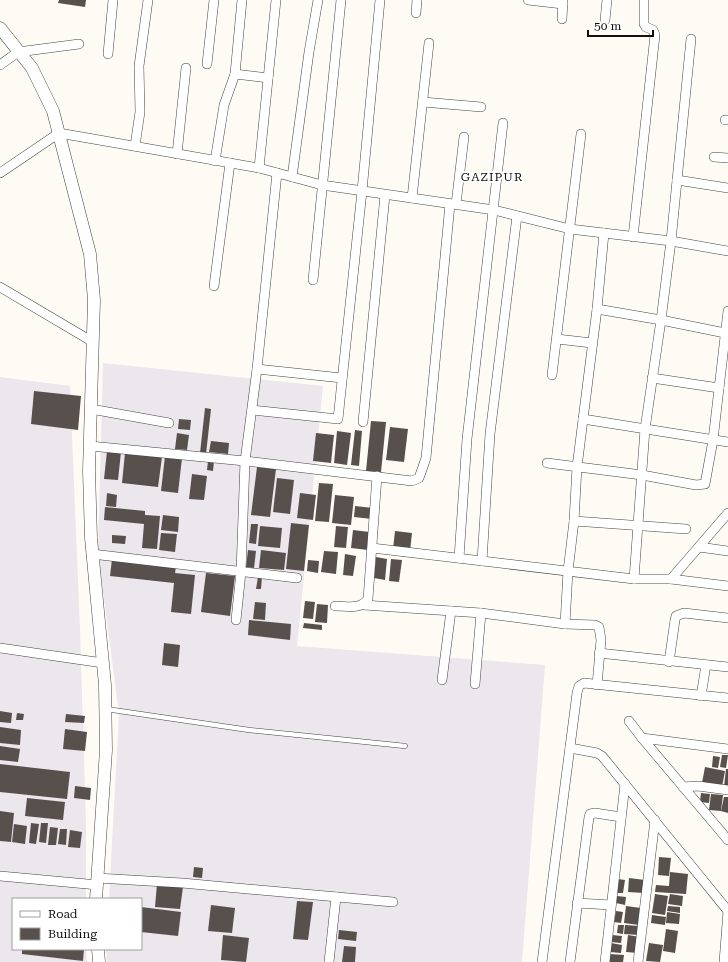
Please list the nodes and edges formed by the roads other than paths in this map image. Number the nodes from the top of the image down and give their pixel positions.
1 (112, 0) edge
2 (148, 0) edge
3 (214, 0) edge
4 (242, 0) edge
5 (276, 0) edge
6 (318, 0) edge
7 (341, 0) edge
8 (380, 0) edge
9 (417, 0) edge
10 (528, 0) edge
11 (607, 0) edge
12 (644, 0) edge
13 (563, 2) edge
14 (416, 13) dead end
15 (562, 19) dead end
16 (605, 20) dead end
17 (0, 28) edge
18 (691, 39) dead end
19 (429, 43) dead end
20 (79, 44) dead end
21 (18, 52) junction
22 (108, 54) dead end
23 (207, 64) dead end
24 (0, 65) edge
25 (186, 68) dead end
26 (234, 74) junction
27 (268, 78) junction
28 (423, 102) junction
29 (481, 107) dead end
30 (503, 122) dead end
31 (59, 133) junction
32 (581, 134) dead end
33 (464, 137) dead end
34 (135, 146) junction
35 (177, 154) junction
36 (714, 157) dead end
37 (728, 158) edge
38 (216, 161) junction
39 (230, 163) junction
40 (258, 168) junction
41 (0, 173) edge
42 (277, 173) junction
43 (292, 177) junction
44 (677, 180) junction
45 (322, 185) junction
46 (728, 188) edge
47 (362, 191) junction
48 (385, 195) junction
49 (412, 198) junction
50 (453, 204) junction
51 (494, 210) junction
52 (516, 216) junction
53 (570, 229) junction
54 (604, 233) junction
55 (633, 237) junction
56 (671, 241) junction
57 (728, 251) edge
58 (313, 280) dead end
59 (214, 286) dead end
60 (0, 287) edge
61 (597, 309) junction
62 (728, 316) edge
63 (662, 320) junction
64 (726, 333) junction
65 (557, 339) junction
66 (93, 342) junction
67 (592, 344) junction
68 (257, 369) junction
69 (725, 370) edge
70 (552, 375) dead end
71 (342, 378) junction
72 (652, 378) junction
73 (719, 388) junction
74 (91, 409) junction
75 (252, 410) junction
76 (583, 419) junction
77 (363, 422) dead end
78 (169, 423) dead end
79 (645, 429) junction
80 (713, 440) junction
81 (728, 442) edge
82 (90, 446) junction
83 (245, 461) junction
84 (547, 463) dead end
85 (577, 466) junction
86 (642, 475) junction
87 (377, 476) junction
88 (727, 515) edge
89 (574, 521) junction
90 (639, 526) junction
91 (686, 529) dead end
92 (698, 547) junction
93 (372, 548) junction
94 (728, 551) edge
95 (92, 554) junction
96 (458, 558) junction
97 (482, 561) junction
98 (568, 571) junction
99 (242, 572) junction
100 (297, 578) dead end
101 (634, 579) junction
102 (670, 579) junction
103 (728, 586) edge
104 (364, 605) junction
105 (335, 606) dead end
106 (450, 611) junction
107 (481, 613) junction
108 (728, 618) edge
109 (236, 620) dead end
110 (565, 624) junction
111 (0, 648) edge
112 (599, 654) junction
113 (669, 662) junction
114 (103, 663) junction
115 (706, 665) junction
116 (728, 667) edge
117 (442, 680) dead end
118 (475, 684) dead end
119 (597, 685) junction
120 (701, 696) junction
121 (728, 698) edge
122 (106, 709) junction
123 (629, 721) dead end
124 (642, 738) junction
125 (405, 746) dead end
126 (570, 748) junction
127 (728, 749) edge
128 (625, 784) junction
129 (683, 787) junction
130 (728, 790) edge
131 (621, 817) junction
132 (655, 820) junction
133 (728, 840) edge
134 (0, 876) edge
135 (98, 882) junction
136 (336, 897) junction
137 (96, 898) edge
138 (393, 902) dead end
139 (577, 903) junction
140 (611, 905) junction
141 (728, 911) edge
142 (98, 950) edge
143 (99, 962) edge
144 (329, 962) edge
145 (542, 962) edge
146 (570, 962) edge
147 (605, 962) edge
148 (638, 962) edge
149 (724, 962) edge

1 - 22 street
2 - 34 street
3 - 23 street
4 - 26 street
5 - 27 street
6 - 43 street
7 - 45 street
8 - 47 street
9 - 14 street
10 - 13 street
11 - 16 street
12 - 55 street
13 - 15 street
17 - 21 street
18 - 44 street
19 - 28 street
20 - 21 street
21 - 24 street
21 - 31 street
25 - 35 street
26 - 27 street
26 - 38 street
27 - 40 street
28 - 29 street
28 - 49 street
30 - 51 street
31 - 34 street
31 - 41 street
31 - 66 street
32 - 53 street
33 - 50 street
34 - 35 street
35 - 38 street
36 - 37 street
38 - 39 street
39 - 40 street
39 - 59 street
40 - 42 street
42 - 43 street
42 - 68 street
43 - 45 street
44 - 46 street
44 - 56 street
45 - 47 street
45 - 58 street
47 - 48 street
47 - 71 street
48 - 49 street
48 - 77 street
49 - 50 street
50 - 51 street
50 - 87 street
51 - 52 street
51 - 96 street
52 - 53 street
52 - 97 street
53 - 54 street
53 - 65 street
54 - 55 street
54 - 61 street
55 - 56 street
56 - 57 street
56 - 63 street
60 - 66 street
61 - 63 street
61 - 67 street
62 - 64 street
63 - 64 street
63 - 72 street
64 - 69 street
65 - 67 street
65 - 70 street
66 - 74 street
67 - 76 street
68 - 71 street
68 - 75 street
69 - 73 street
71 - 75 street
72 - 73 street
72 - 79 street
73 - 80 street
74 - 78 street
74 - 82 street
75 - 83 street
76 - 79 street
76 - 85 street
79 - 80 street
79 - 86 street
80 - 81 street
80 - 86 street
82 - 83 street
82 - 95 street
83 - 87 street
83 - 99 street
84 - 85 street
85 - 86 street
85 - 89 street
86 - 90 street
87 - 93 street
88 - 92 street
89 - 90 street
89 - 98 street
90 - 91 street
90 - 101 street
92 - 94 street
92 - 102 street
93 - 96 street
93 - 104 street
95 - 99 street
95 - 114 street
96 - 97 street
97 - 98 street
98 - 101 street
98 - 110 street
99 - 100 street
99 - 109 street
101 - 102 street
102 - 103 street
104 - 105 street
104 - 106 street
106 - 107 street
106 - 117 street
107 - 110 street
107 - 118 street
108 - 113 street
110 - 112 street
111 - 114 street
112 - 113 street
112 - 119 street
113 - 115 street
114 - 122 street
115 - 116 street
115 - 120 street
119 - 120 street
119 - 126 street
120 - 121 street
122 - 125 lane
122 - 135 street
123 - 124 street
124 - 127 street
124 - 129 street
126 - 128 street
126 - 145 street
128 - 131 street
128 - 132 street
129 - 130 street
129 - 133 street
131 - 139 street
131 - 140 street
132 - 141 street
132 - 148 street
134 - 135 street
135 - 136 street
135 - 137 street
136 - 138 street
136 - 144 street
139 - 140 street
139 - 146 street
140 - 147 street
141 - 149 street
142 - 143 street

